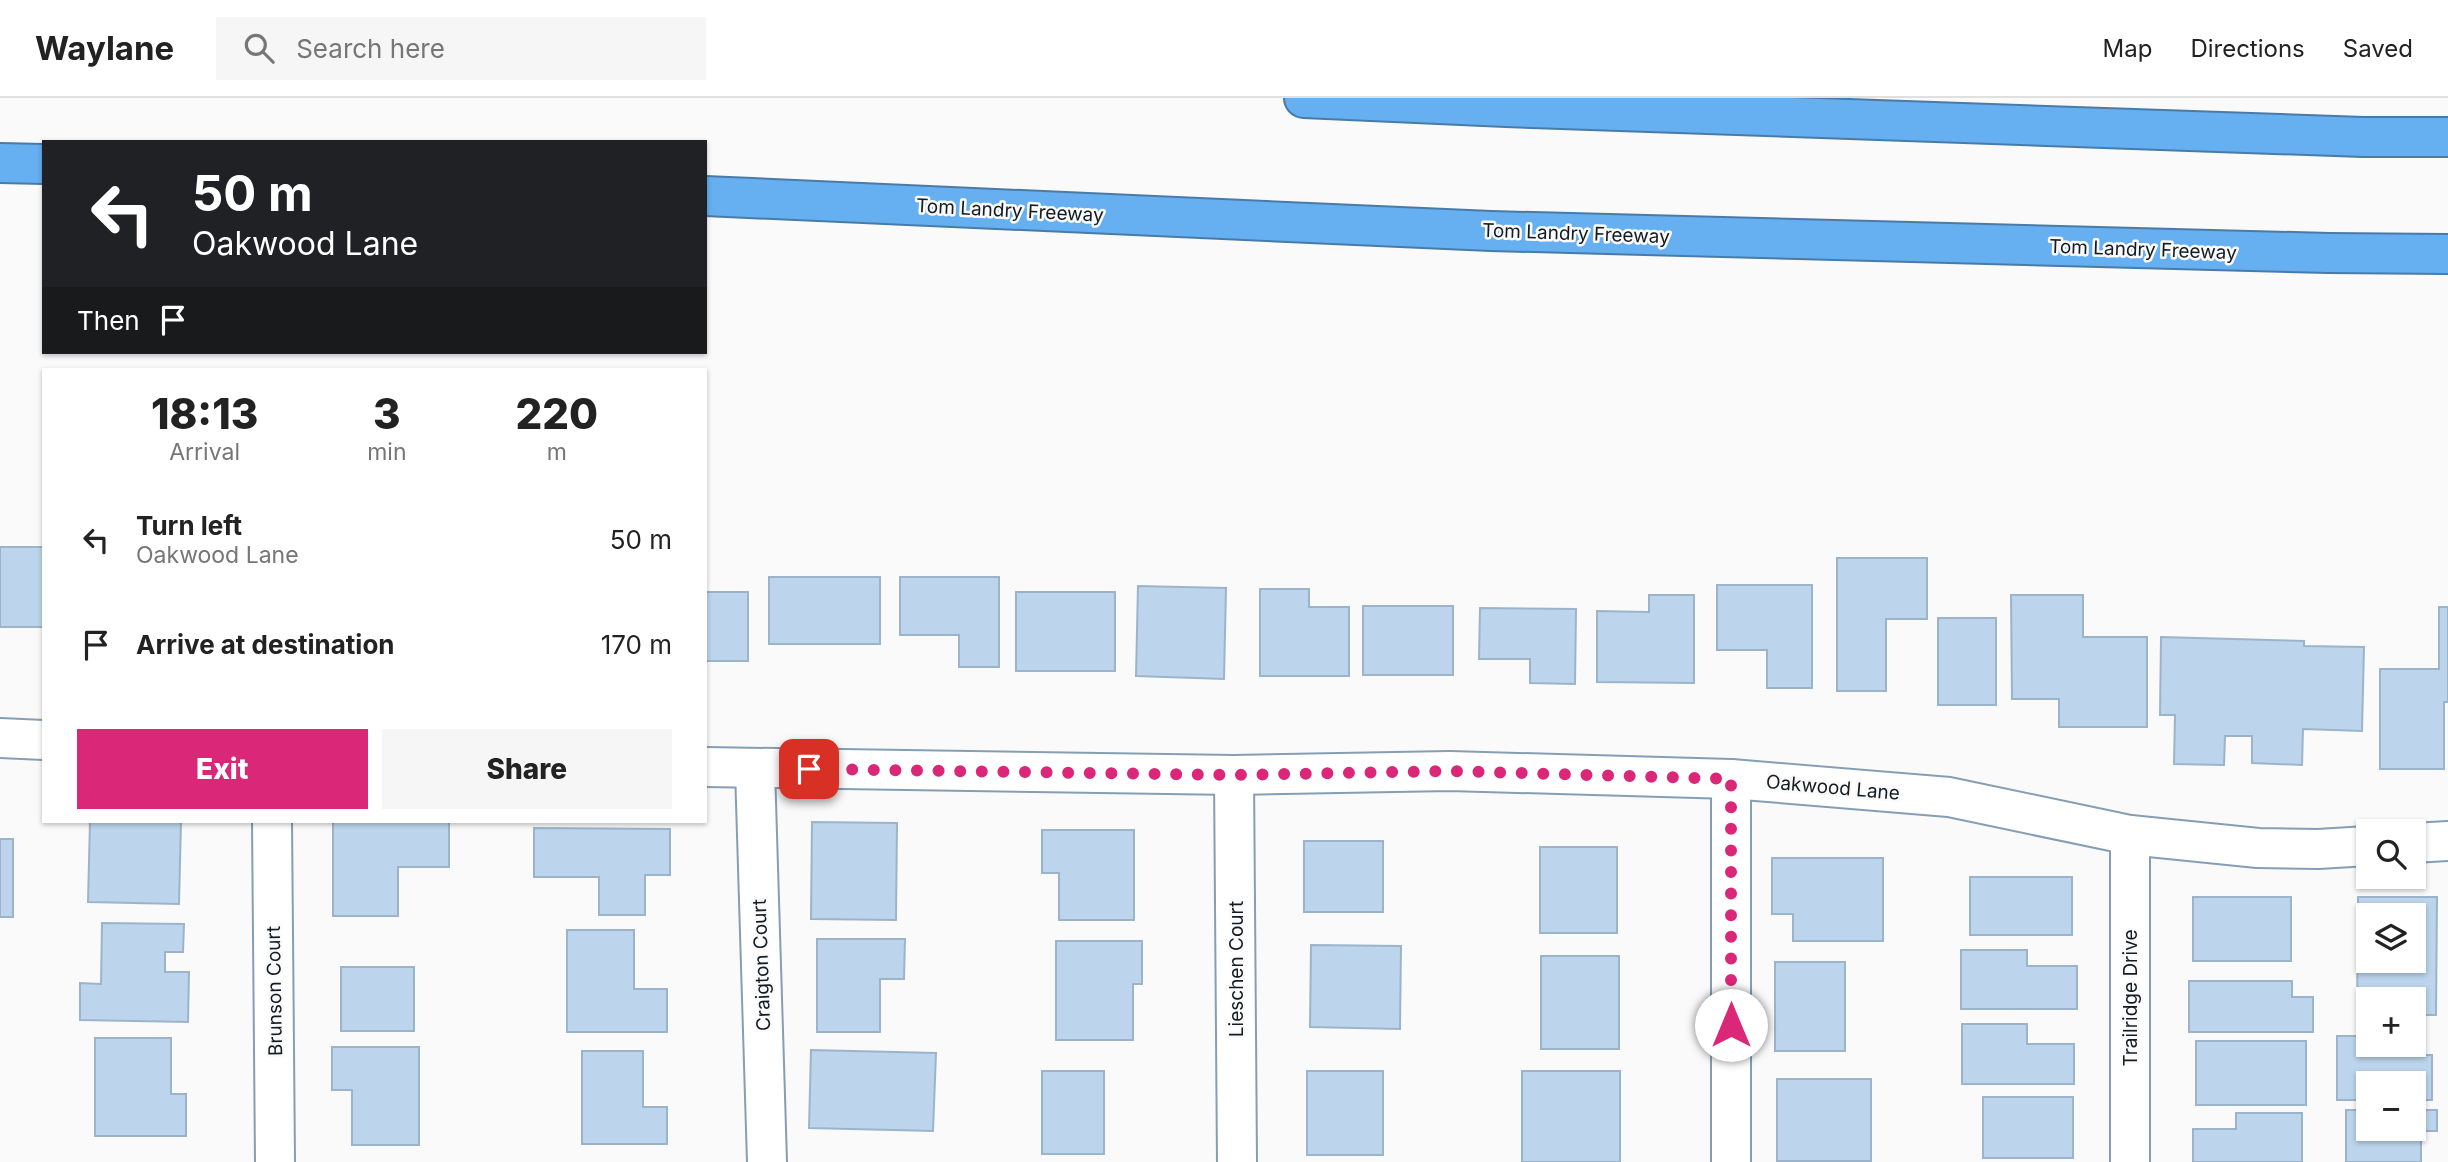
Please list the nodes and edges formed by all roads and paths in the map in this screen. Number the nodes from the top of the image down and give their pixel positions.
1 (1304, 98) edge
2 (2448, 137) edge
3 (0, 163) edge
4 (42, 164) edge
5 (707, 196) edge
6 (2448, 254) edge
7 (0, 738) edge
8 (42, 740) edge
9 (707, 767) edge
10 (755, 769) junction
11 (1234, 775) junction
12 (1731, 779) junction
13 (272, 823) edge
14 (2130, 835) junction
15 (2448, 841) edge
16 (2426, 842) edge
17 (2356, 847) edge
18 (275, 1162) edge
19 (767, 1162) edge
20 (1237, 1162) edge
21 (1731, 1162) edge
22 (2130, 1162) edge

1 - 2 highway
3 - 4 highway
5 - 6 highway, Tom Landry Freeway
7 - 8 street
9 - 10 street, Oakwood Lane
10 - 11 street, Oakwood Lane
10 - 19 street, Craigton Court
11 - 12 street, Oakwood Lane
11 - 20 street, Lieschen Court
12 - 14 street, Oakwood Lane
12 - 21 street
13 - 18 street, Brunson Court
14 - 17 street, Oakwood Lane
14 - 22 street, Trailridge Drive
15 - 16 street

